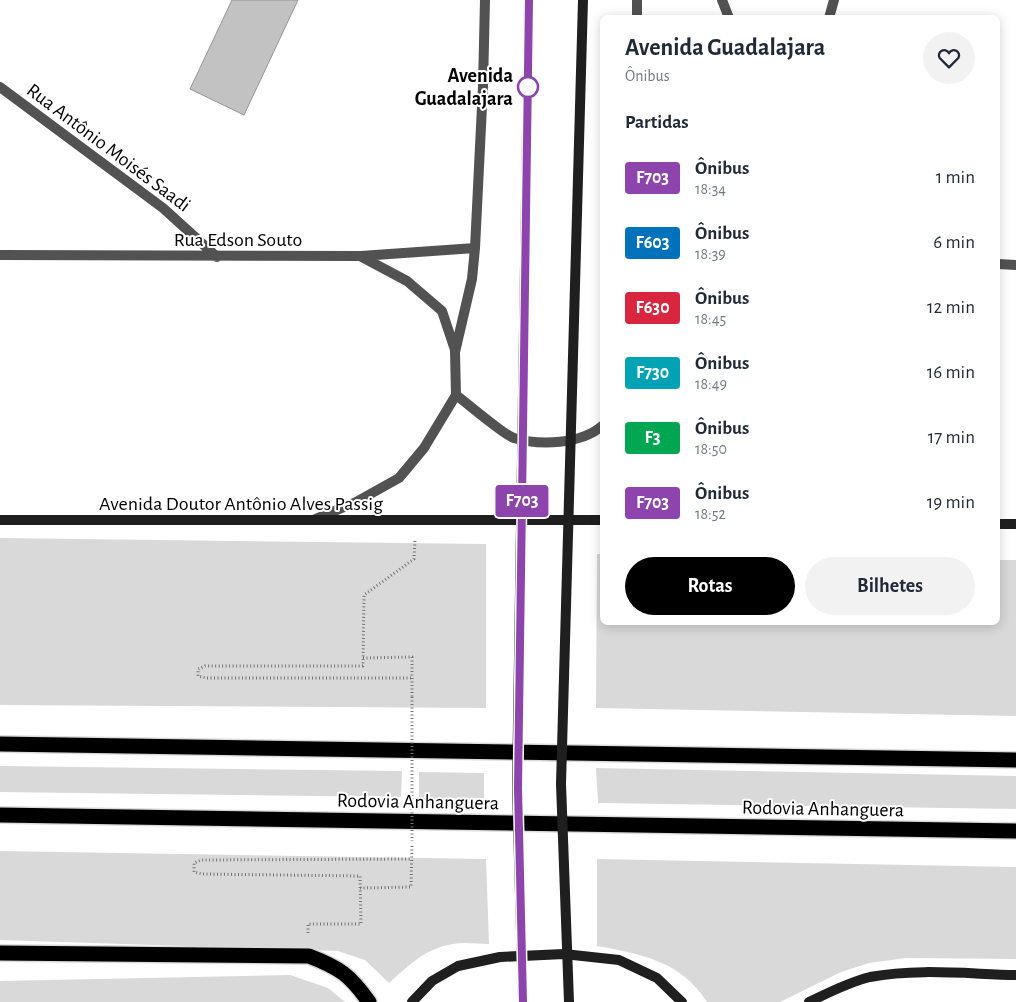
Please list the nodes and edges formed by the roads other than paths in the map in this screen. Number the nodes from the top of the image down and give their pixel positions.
1 (485, 0) edge
2 (529, 0) edge
3 (583, 0) edge
4 (637, 0) edge
5 (722, 0) edge
6 (834, 0) edge
7 (637, 15) edge
8 (729, 15) edge
9 (830, 15) edge
10 (0, 87) edge
11 (476, 248) junction
12 (0, 255) edge
13 (361, 256) junction
14 (217, 258) junction
15 (1000, 264) edge
16 (1016, 264) edge
17 (455, 352) junction
18 (456, 395) junction
19 (600, 428) edge
20 (0, 520) edge
21 (600, 520) edge
22 (310, 521) junction
23 (1000, 524) edge
24 (1016, 524) edge
25 (0, 744) edge
26 (1016, 760) edge
27 (0, 815) edge
28 (1016, 831) edge
29 (0, 953) edge
30 (1016, 975) edge
31 (369, 1002) edge
32 (412, 1002) edge
33 (523, 1002) edge
34 (569, 1002) edge
35 (682, 1002) edge
36 (809, 1002) edge

1 - 11 street
2 - 33 street, bridge
3 - 34 street, bridge
4 - 7 street
5 - 8 street
6 - 9 street
10 - 14 street, Rua Antônio Moisés Saadi
11 - 13 street, Rua Edson Souto
11 - 17 street
12 - 14 street, Rua Edson Souto
13 - 14 street, Rua Edson Souto
13 - 17 street
15 - 16 street
17 - 18 street
18 - 19 street
18 - 22 street
20 - 22 street, Avenida Doutor Antônio Alves Passig
21 - 22 street, Avenida Doutor Antônio Alves Passig
23 - 24 street
25 - 26 highway
27 - 28 highway, Rodovia Anhanguera
29 - 31 highway
30 - 36 street
32 - 35 street

